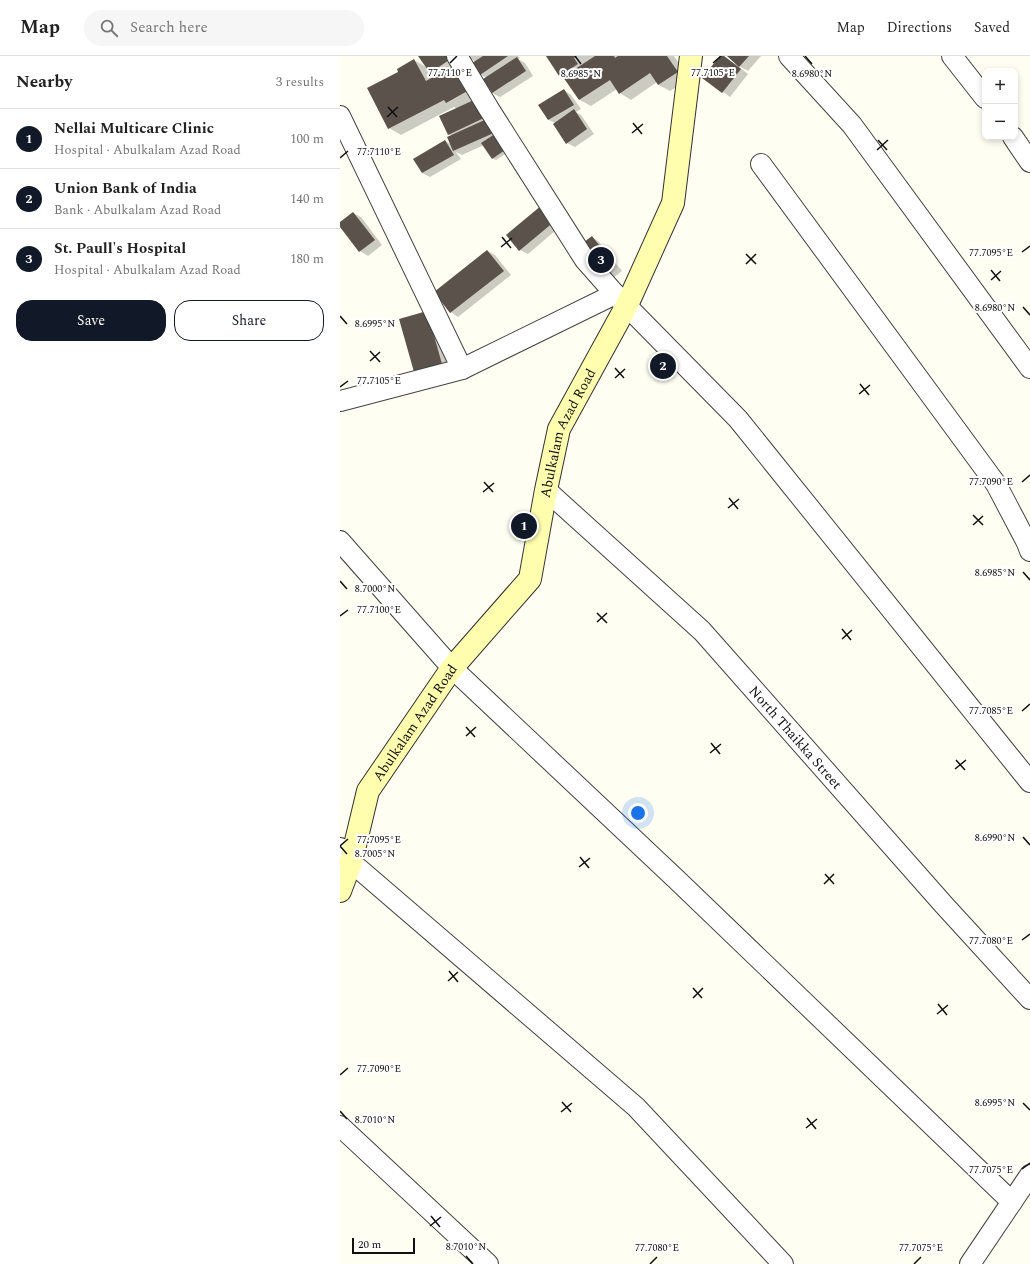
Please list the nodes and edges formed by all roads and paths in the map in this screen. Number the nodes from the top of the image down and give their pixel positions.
1 (457, 56) edge
2 (691, 56) edge
3 (789, 56) edge
4 (952, 56) edge
5 (982, 94) edge
6 (340, 116) edge
7 (1015, 140) edge
8 (1030, 162) edge
9 (761, 164) dead end
10 (621, 299) junction
11 (1030, 368) edge
12 (462, 369) junction
13 (340, 401) edge
14 (546, 490) junction
15 (340, 541) edge
16 (1030, 551) edge
17 (452, 668) junction
18 (1030, 782) edge
19 (345, 855) edge
20 (340, 891) edge
21 (1030, 999) edge
22 (340, 1126) edge
23 (1030, 1175) edge
24 (1012, 1202) junction
25 (488, 1264) edge
26 (783, 1264) edge
27 (970, 1264) edge

1 - 10 street
2 - 10 main road, Abulkalam Azad Road
3 - 11 street
4 - 5 street
6 - 12 street
7 - 8 street
9 - 16 street
10 - 12 street
10 - 14 main road, Abulkalam Azad Road
10 - 18 street
12 - 13 street
14 - 17 main road, Abulkalam Azad Road
14 - 21 street, North Thaikka Street
15 - 17 street
17 - 19 main road, Abulkalam Azad Road
17 - 24 street
19 - 20 main road, Abulkalam Azad Road
19 - 26 street
22 - 25 street
23 - 24 street
24 - 27 street

